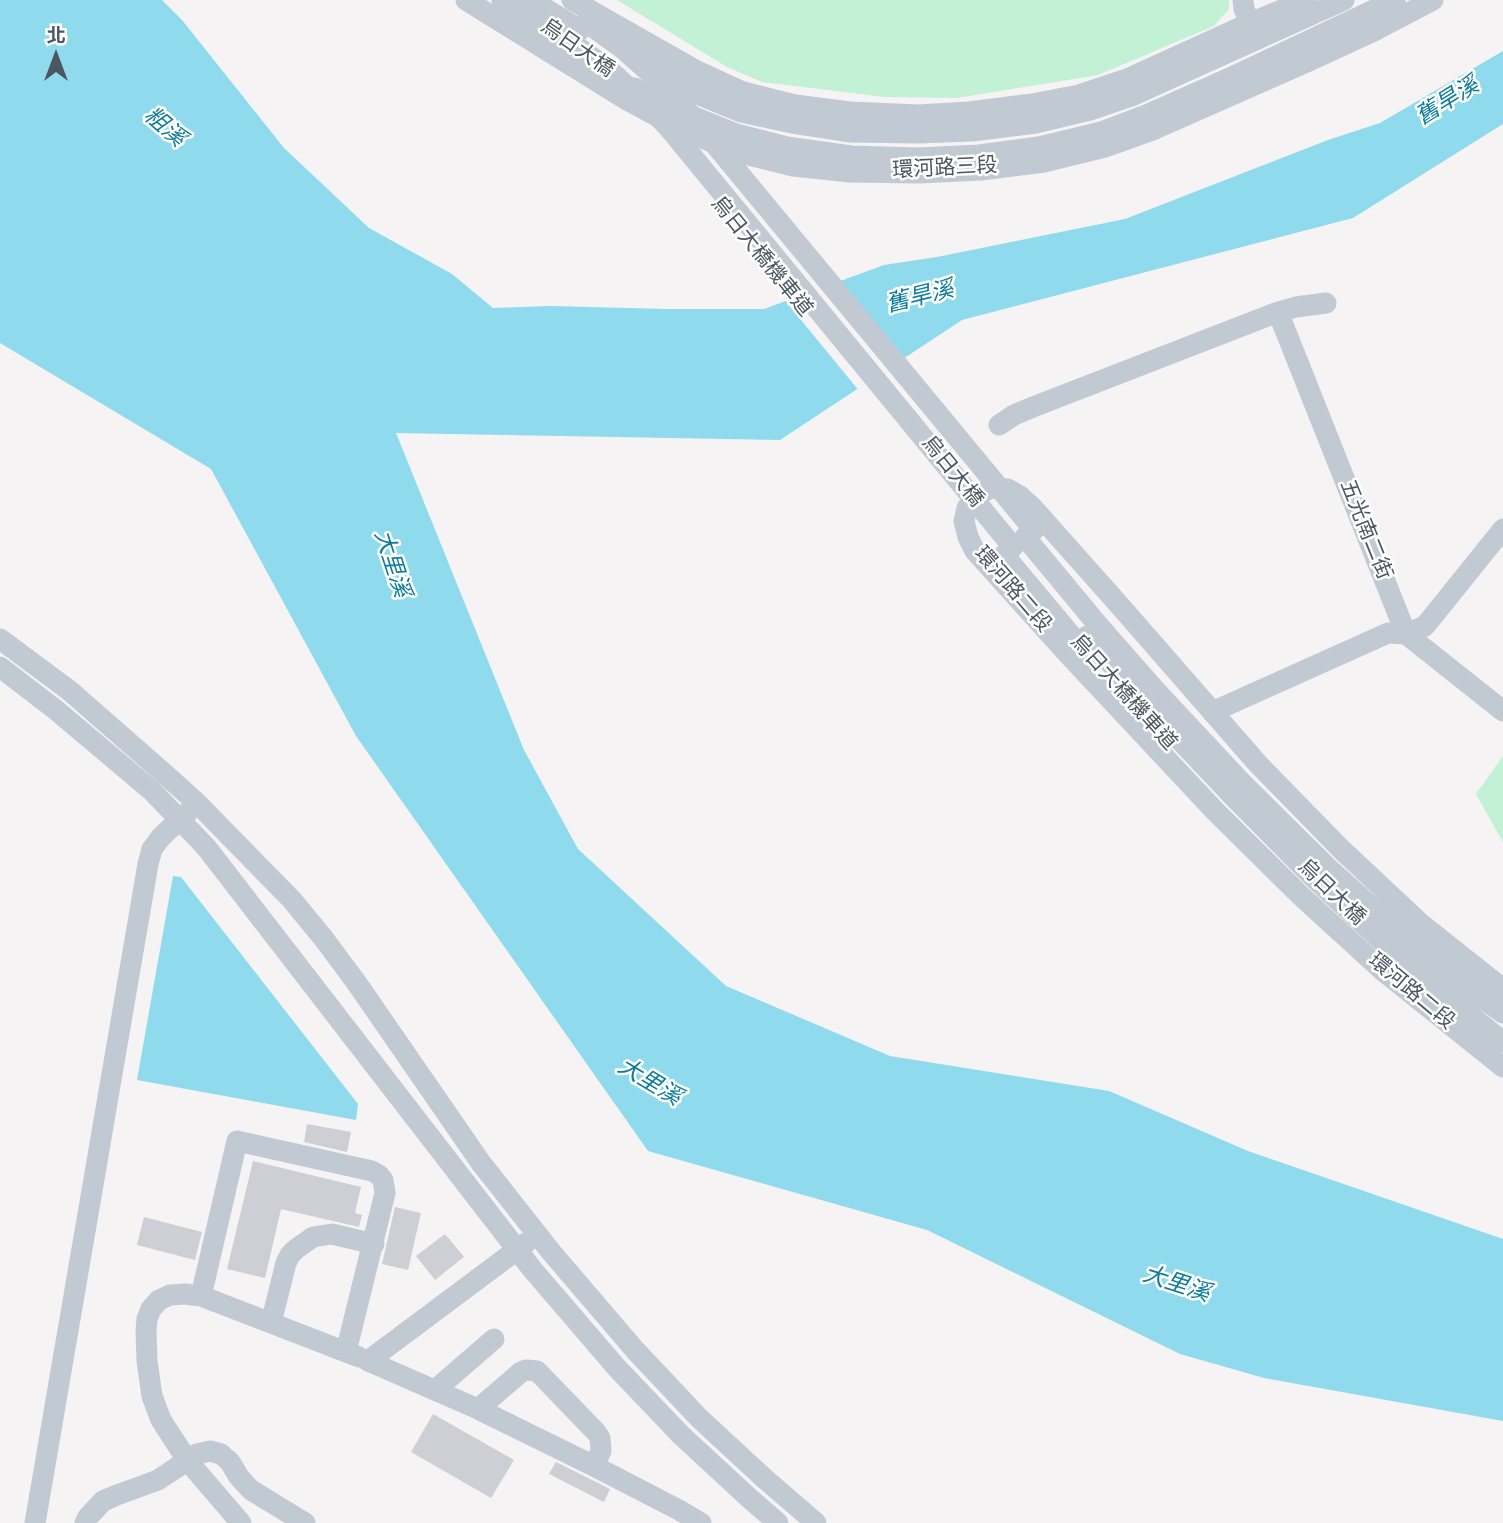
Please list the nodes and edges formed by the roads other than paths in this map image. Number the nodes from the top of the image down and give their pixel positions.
1 (467, 0) edge
2 (481, 0) edge
3 (489, 0) edge
4 (502, 0) edge
5 (531, 0) edge
6 (551, 0) edge
7 (572, 0) edge
8 (1243, 0) edge
9 (1306, 0) edge
10 (1344, 0) edge
11 (1395, 0) edge
12 (1433, 0) edge
13 (1254, 32) junction
14 (1271, 68) junction
15 (1326, 303) dead end
16 (1278, 312) junction
17 (999, 425) dead end
18 (1503, 529) edge
19 (1092, 630) junction
20 (1406, 634) junction
21 (0, 639) edge
22 (0, 667) edge
23 (1503, 711) edge
24 (1212, 712) junction
25 (197, 803) junction
26 (180, 820) junction
27 (1402, 946) junction
28 (1503, 989) edge
29 (1503, 998) edge
30 (1503, 1013) edge
31 (1503, 1042) edge
32 (1503, 1066) edge
33 (537, 1234) junction
34 (373, 1244) junction
35 (516, 1250) junction
36 (201, 1296) junction
37 (271, 1323) junction
38 (494, 1339) dead end
39 (346, 1352) junction
40 (368, 1361) junction
41 (435, 1390) junction
42 (478, 1409) junction
43 (187, 1460) junction
44 (594, 1466) junction
45 (35, 1523) edge
46 (85, 1523) edge
47 (241, 1523) edge
48 (305, 1523) edge
49 (701, 1523) edge
50 (778, 1523) edge
51 (816, 1523) edge

1 - 14 street, 環河路三段
2 - 19 street, 烏日大橋機車道
3 - 14 street, 環河路三段
4 - 19 street, 烏日大橋, bridge
5 - 19 street, 烏日大橋
6 - 19 street, 烏日大橋機車道, bridge
7 - 13 street
8 - 13 street
9 - 13 street
10 - 13 street
11 - 14 street, 環河路三段
12 - 14 street, 環河路三段
13 - 14 street
15 - 16 street
16 - 17 street
16 - 20 street, 五光南二街
18 - 20 street
19 - 27 street, 烏日大橋
19 - 29 street, 烏日大橋機車道
19 - 32 street, 烏日大橋機車道
20 - 23 street, 五光南二街
20 - 24 street
21 - 25 street
22 - 26 street
24 - 28 street, 環河路二段
24 - 32 street, 環河路二段
25 - 26 street
25 - 33 street
26 - 35 street
26 - 45 street
27 - 30 street, 環河路二段
27 - 31 street, 環河路二段
33 - 35 street
33 - 51 street
34 - 36 street
34 - 37 street
34 - 39 street
35 - 40 street
35 - 50 street
36 - 37 street
36 - 43 street
37 - 39 street
38 - 41 street
39 - 40 street
40 - 41 street
41 - 42 street
42 - 44 street
42 - 44 street
43 - 46 street
43 - 47 street
43 - 48 street
44 - 49 street

